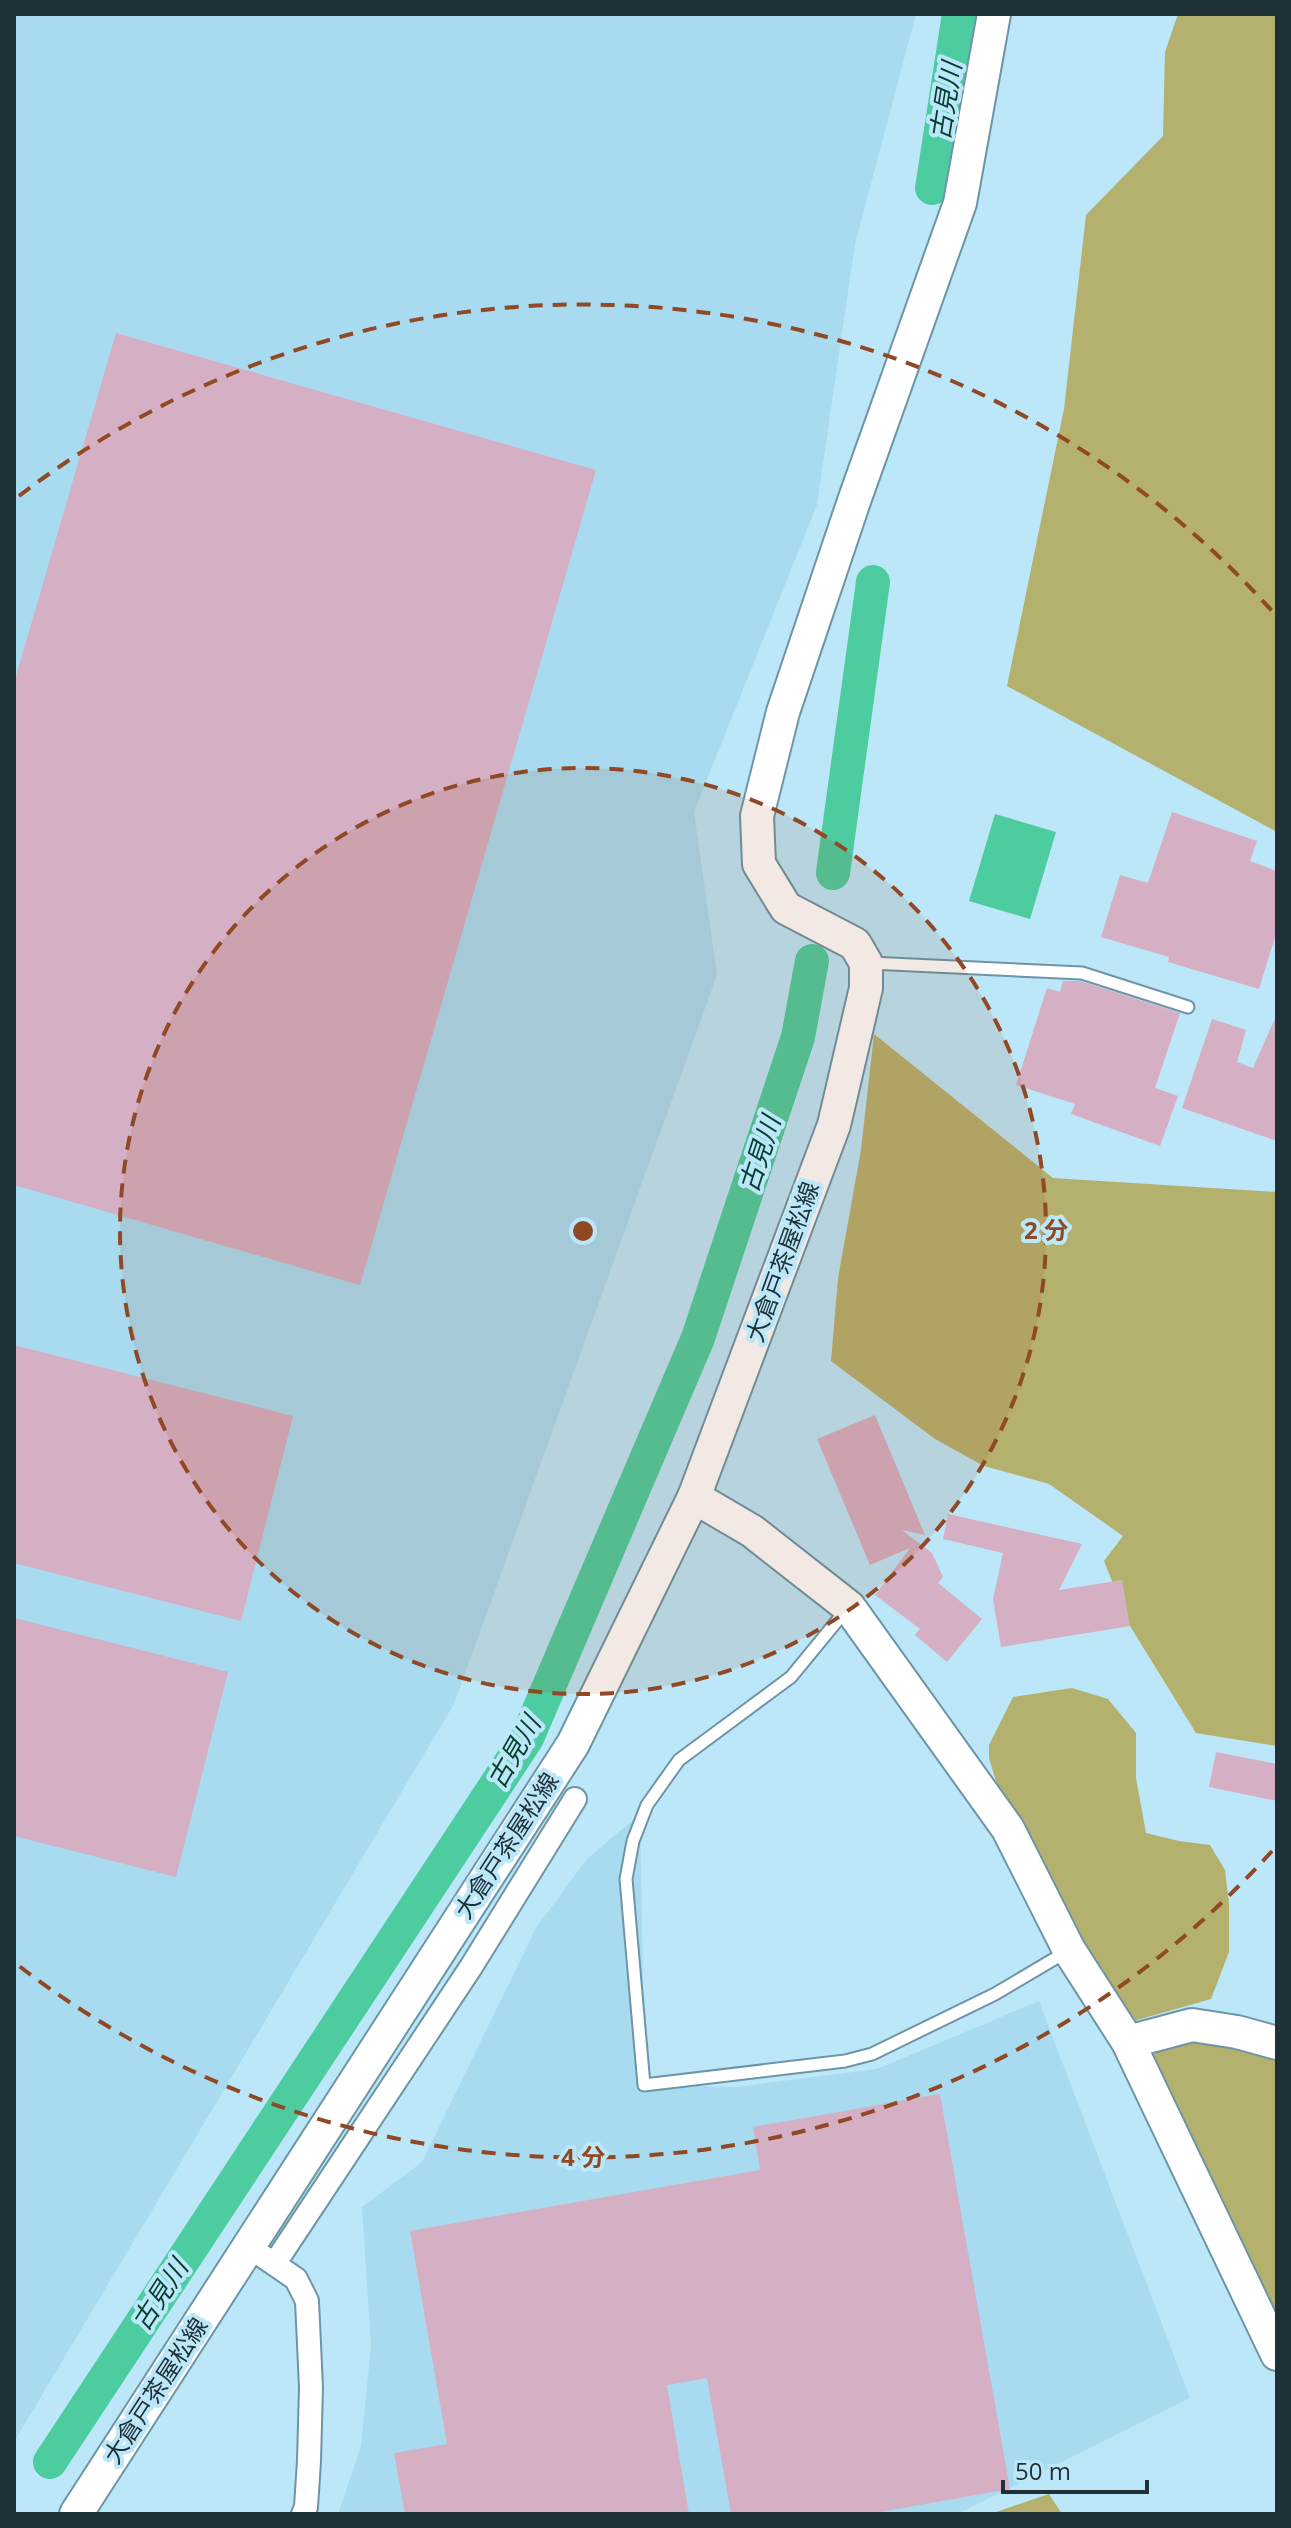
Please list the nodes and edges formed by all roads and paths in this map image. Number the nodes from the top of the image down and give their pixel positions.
1 (994, 14) edge
2 (866, 963) junction
3 (1188, 1007) dead end
4 (694, 1497) junction
5 (849, 1607) junction
6 (575, 1799) dead end
7 (1069, 1950) junction
8 (1128, 2042) junction
9 (1277, 2043) edge
10 (262, 2256) junction
11 (1277, 2354) edge
12 (76, 2514) edge
13 (303, 2514) edge

1 - 2 street
2 - 3 lane
2 - 4 street, 大倉戸茶屋松線
4 - 5 street
4 - 10 street, 大倉戸茶屋松線
5 - 7 street
5 - 7 lane
6 - 10 street
7 - 8 street
8 - 9 street
8 - 11 street
10 - 12 street, 大倉戸茶屋松線
10 - 13 street

